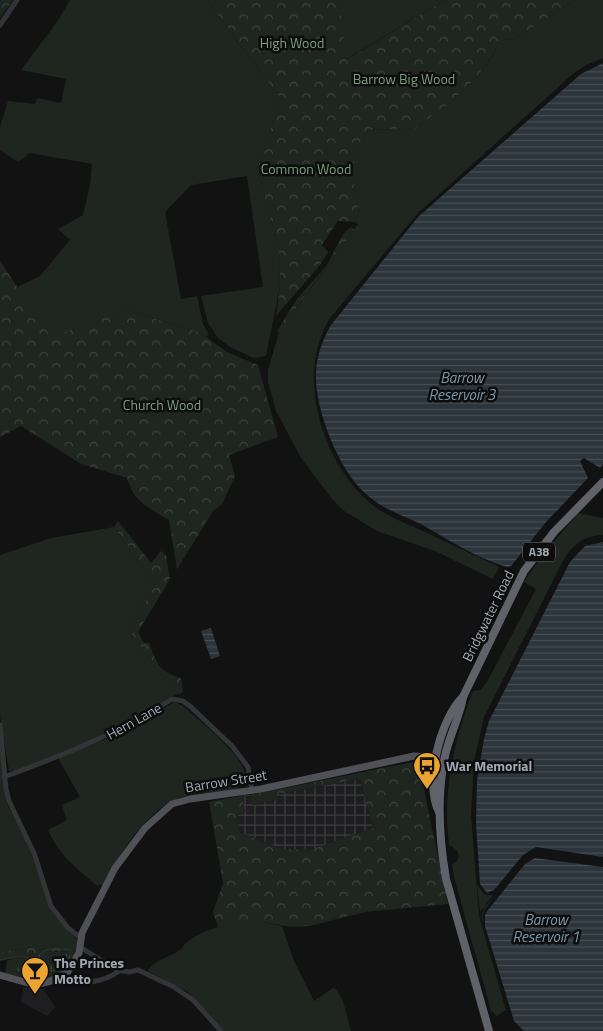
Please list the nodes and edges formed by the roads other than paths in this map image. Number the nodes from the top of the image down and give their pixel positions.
1 (17, 0) edge
2 (0, 25) edge
3 (603, 482) edge
4 (462, 697) junction
5 (0, 725) edge
6 (450, 739) junction
7 (436, 757) junction
8 (443, 766) junction
9 (4, 777) junction
10 (252, 791) junction
11 (441, 802) junction
12 (439, 812) junction
13 (81, 938) junction
14 (80, 946) junction
15 (119, 971) junction
16 (0, 975) edge
17 (60, 978) junction
18 (221, 1031) edge
19 (489, 1031) edge

1 - 2 street
3 - 4 highway, Bridgwater Road / A38
4 - 6 highway, Bridgwater Road / A38
4 - 7 highway, Bridgwater Road / A38
5 - 9 street
6 - 7 highway
6 - 8 highway, Bridgwater Road / A38
6 - 11 highway
7 - 8 highway
7 - 10 main road, Barrow Street
7 - 12 highway, Bridgwater Road / A38
8 - 11 highway, Bridgwater Road / A38
9 - 10 street, Hern Lane
9 - 13 street
10 - 13 main road, Barrow Street
11 - 12 highway, Bridgwater Road / A38
12 - 19 highway, Bridgwater Road / A38
13 - 14 main road, Barrow Street
14 - 15 street
14 - 17 main road, Barrow Street
15 - 17 street
15 - 18 street
16 - 17 main road

